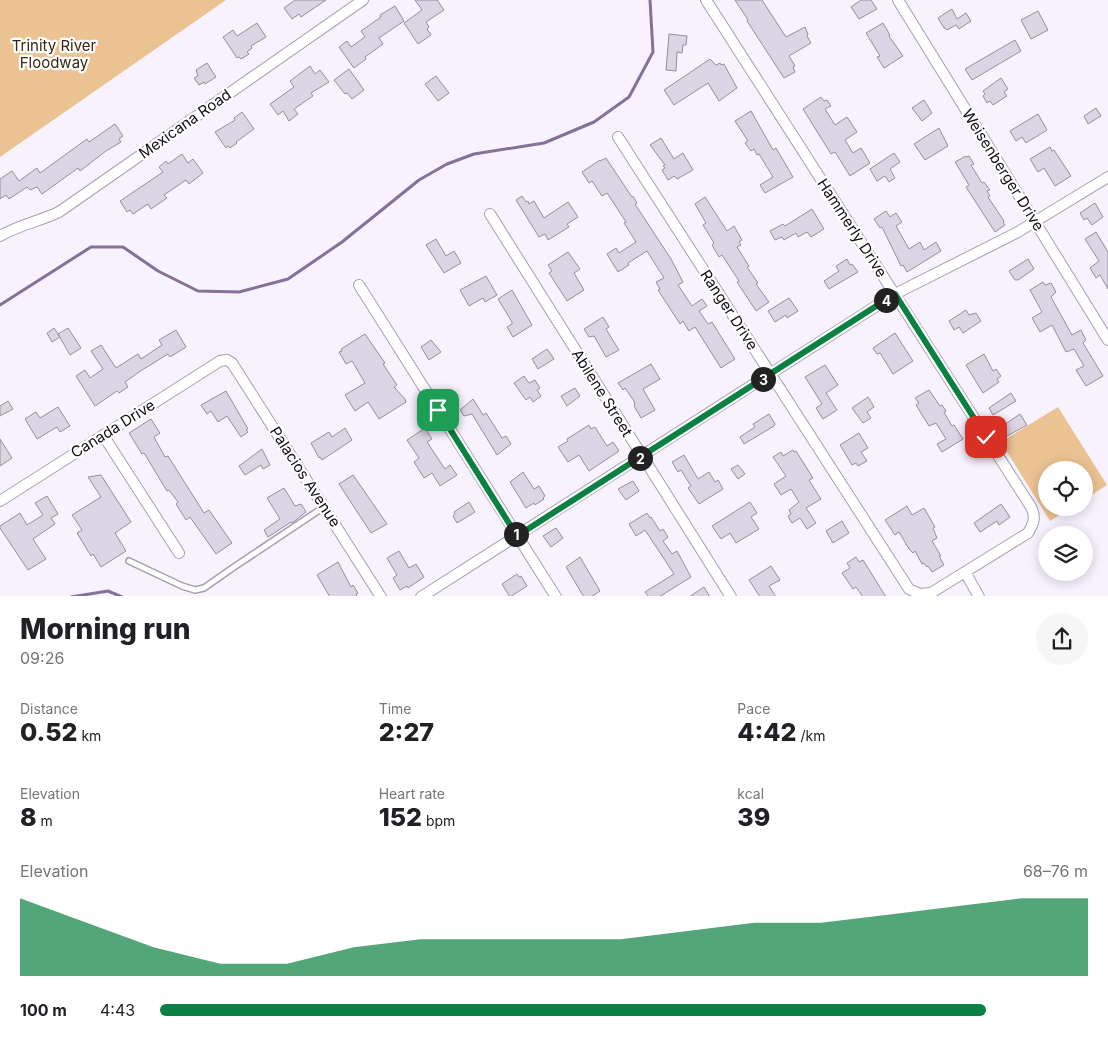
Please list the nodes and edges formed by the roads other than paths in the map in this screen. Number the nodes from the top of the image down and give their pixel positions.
1 (364, 0) edge
2 (706, 0) edge
3 (898, 0) edge
4 (618, 138) dead end
5 (1108, 177) edge
6 (490, 214) dead end
7 (1035, 222) junction
8 (0, 236) edge
9 (359, 285) dead end
10 (895, 294) junction
11 (1108, 340) edge
12 (227, 360) joint
13 (771, 374) junction
14 (103, 435) junction
15 (642, 457) junction
16 (0, 501) edge
17 (324, 507) junction
18 (517, 536) junction
19 (179, 553) dead end
20 (129, 561) dead end
21 (965, 572) junction
22 (381, 596) edge
23 (421, 596) edge
24 (556, 596) edge
25 (731, 596) edge
26 (979, 596) edge

1 - 8 street, Mexicana Road
2 - 10 street, Hammerly Drive
3 - 7 street, Weisenberger Drive
4 - 13 street, Ranger Drive
5 - 7 street
6 - 15 street, Abilene Street
7 - 10 street
7 - 11 street, Weisenberger Drive
9 - 18 street
10 - 13 street
10 - 21 street, Hammerly Drive
12 - 14 street, Canada Drive
12 - 17 street, Palacios Avenue
13 - 15 street
13 - 21 street, Ranger Drive
14 - 16 street, Canada Drive
14 - 19 street
15 - 18 street
15 - 25 street, Abilene Street
17 - 20 lane
17 - 22 street, Palacios Avenue
18 - 23 street
18 - 24 street
21 - 26 street

